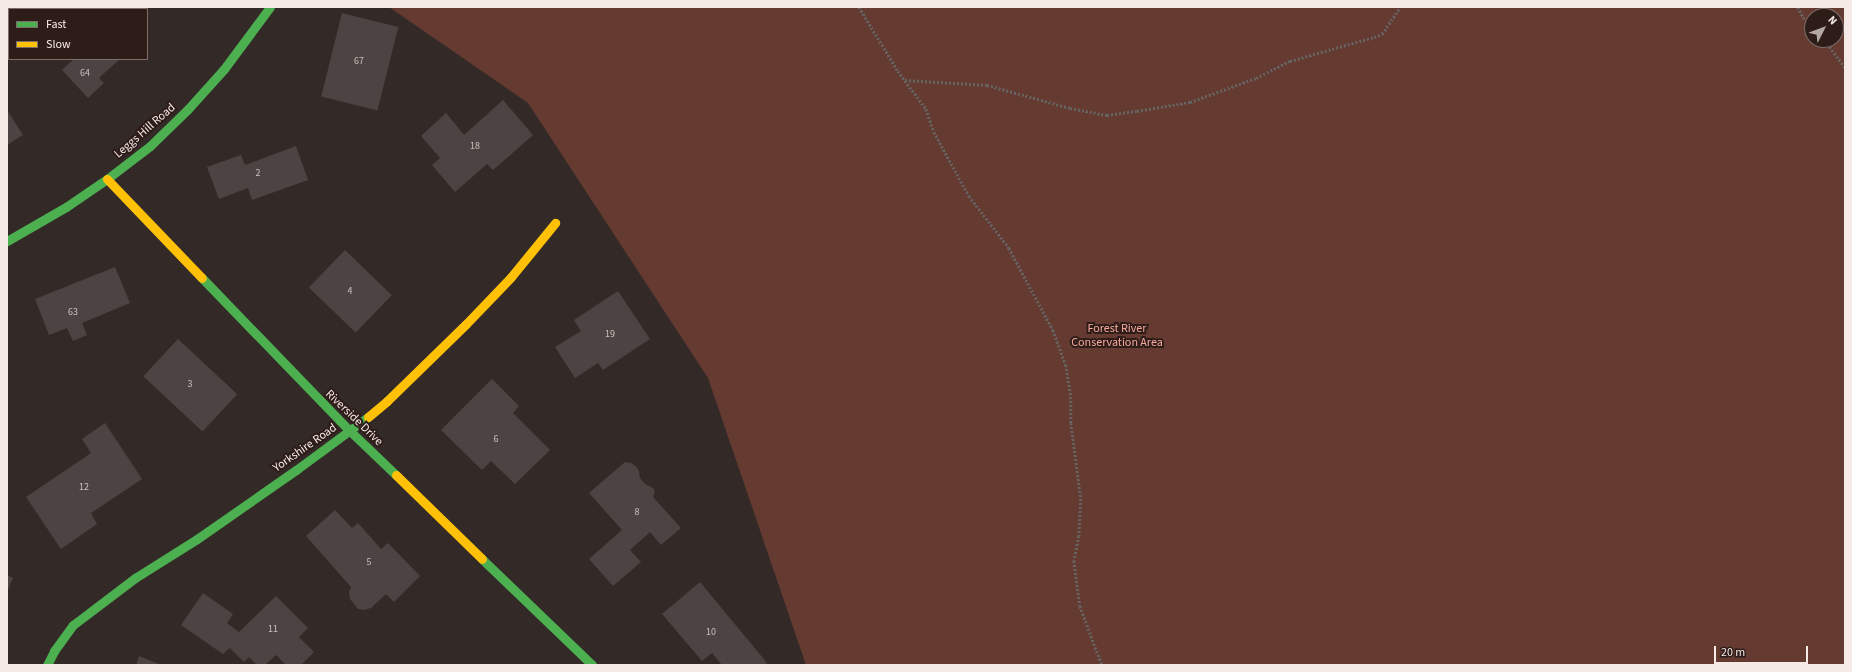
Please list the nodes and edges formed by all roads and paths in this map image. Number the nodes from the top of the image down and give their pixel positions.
1 (270, 7) edge
2 (859, 7) edge
3 (1400, 7) edge
4 (1798, 7) edge
5 (1804, 18) edge
6 (1831, 48) edge
7 (1845, 68) edge
8 (905, 80) junction
9 (107, 179) junction
10 (555, 223) dead end
11 (7, 241) edge
12 (350, 431) junction
13 (47, 665) edge
14 (592, 665) edge
15 (1102, 665) edge

1 - 9 street, Leggs Hill Road
2 - 8 path
3 - 8 path
4 - 5 path
6 - 7 path
8 - 15 path
9 - 11 street, Leggs Hill Road
9 - 12 street, Riverside Drive
10 - 12 street, Yorkshire Road
12 - 13 street, Yorkshire Road
12 - 14 street, Riverside Drive

